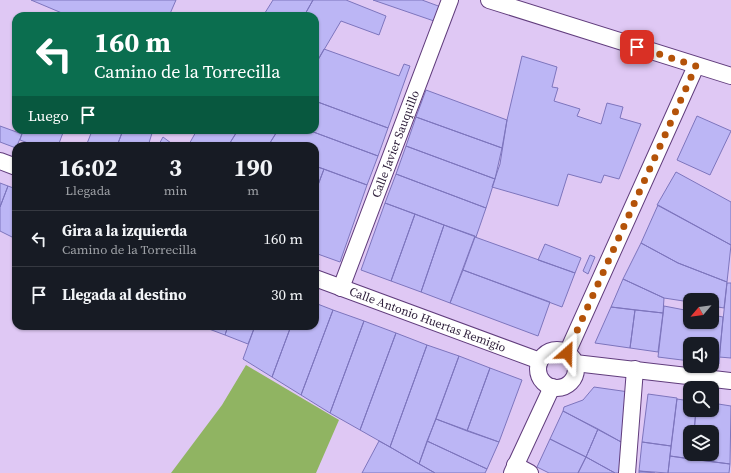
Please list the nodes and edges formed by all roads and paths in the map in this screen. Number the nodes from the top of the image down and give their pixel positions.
1 (450, 0) edge
2 (489, 0) edge
3 (696, 66) junction
4 (731, 76) edge
5 (0, 162) edge
6 (12, 166) edge
7 (319, 280) edge
8 (341, 288) junction
9 (571, 358) junction
10 (540, 361) junction
11 (635, 369) junction
12 (731, 381) edge
13 (552, 387) junction
14 (514, 469) edge
15 (530, 473) edge
16 (627, 473) edge

1 - 8 street, Calle Javier Sauquillo
2 - 3 street
3 - 4 street
3 - 9 street
5 - 6 street
7 - 8 street, Calle Antonio Huertas Remigio
8 - 10 street, Calle Antonio Huertas Remigio
9 - 10 street
9 - 11 street
9 - 13 street
10 - 13 street
11 - 12 street
11 - 16 street
13 - 14 street
14 - 15 street

